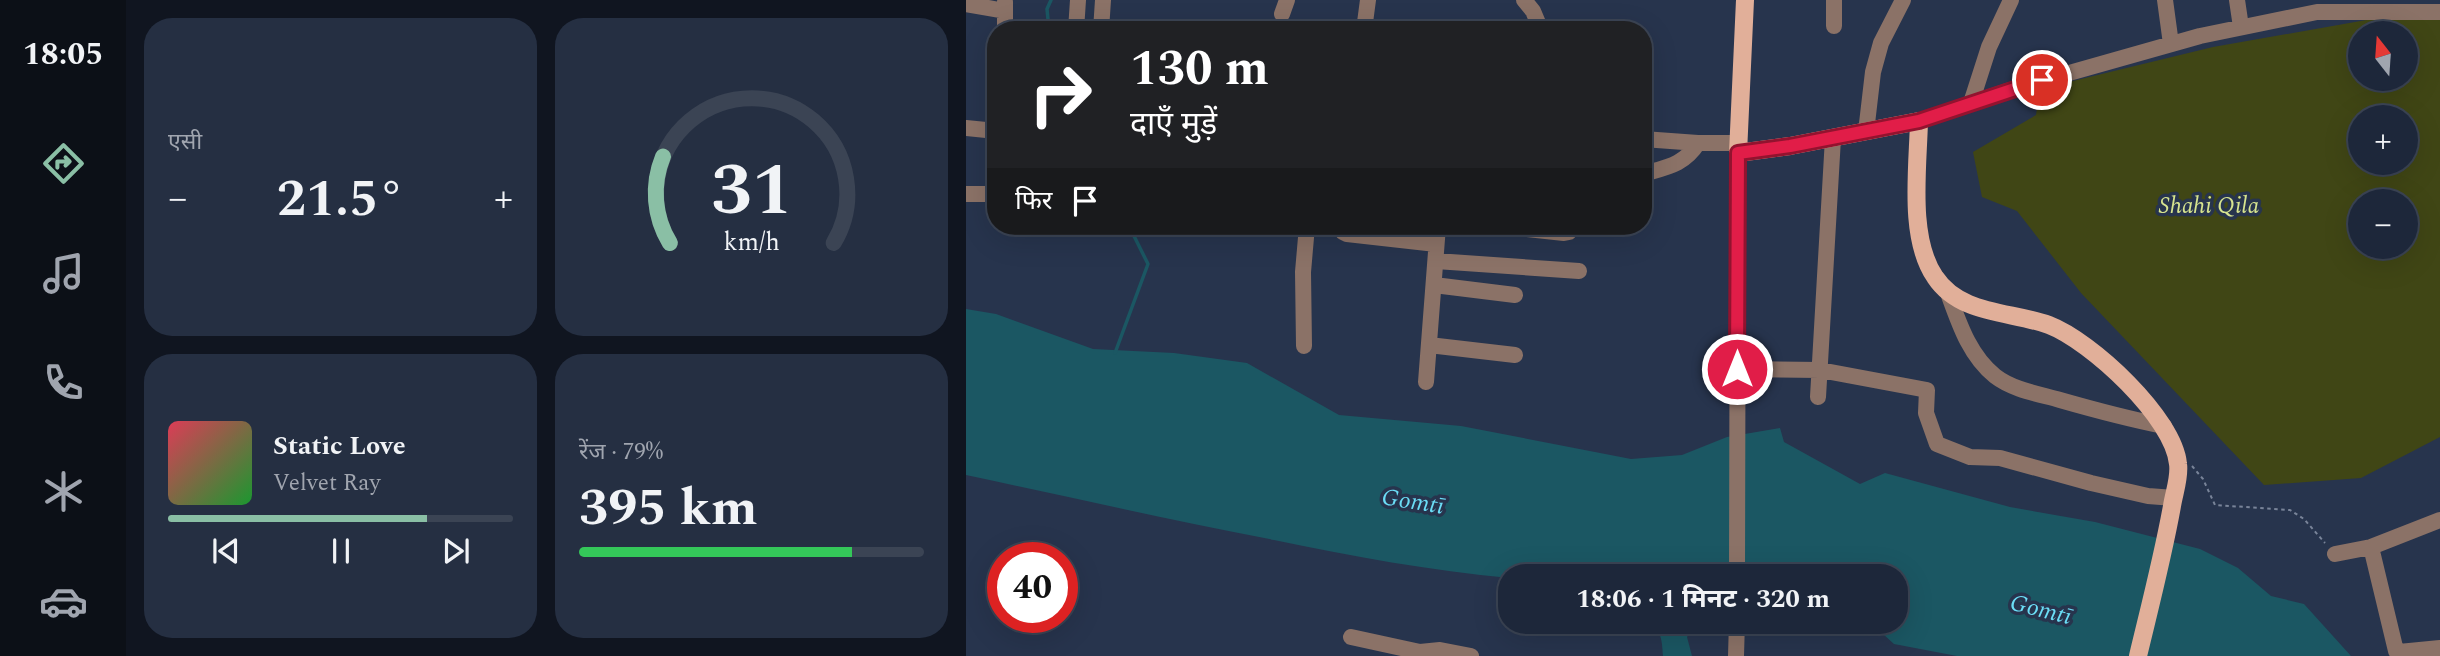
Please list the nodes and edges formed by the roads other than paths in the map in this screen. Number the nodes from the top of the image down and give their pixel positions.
1 (1078, 0) edge
2 (1103, 0) edge
3 (1368, 0) edge
4 (1524, 0) edge
5 (1745, 0) edge
6 (1834, 0) edge
7 (1903, 0) edge
8 (2011, 0) edge
9 (2165, 0) edge
10 (2236, 0) edge
11 (966, 4) edge
12 (1005, 5) edge
13 (2440, 12) edge
14 (1077, 21) edge
15 (1102, 21) edge
16 (1365, 21) edge
17 (1537, 21) edge
18 (1834, 26) dead end
19 (2241, 27) junction
20 (2172, 44) junction
21 (1971, 103) junction
22 (1919, 121) junction
23 (966, 128) edge
24 (987, 130) edge
25 (1866, 132) junction
26 (1833, 138) junction
27 (1652, 140) edge
28 (1698, 143) junction
29 (1738, 148) junction
30 (1652, 171) edge
31 (966, 194) edge
32 (987, 194) edge
33 (1306, 235) edge
34 (1357, 235) edge
35 (1437, 235) edge
36 (1436, 243) junction
37 (1436, 261) junction
38 (1579, 271) dead end
39 (1434, 285) junction
40 (1948, 293) junction
41 (1515, 295) dead end
42 (1429, 345) junction
43 (1304, 346) dead end
44 (1515, 355) dead end
45 (1737, 369) junction
46 (1820, 370) junction
47 (1426, 382) dead end
48 (1818, 397) dead end
49 (2164, 426) junction
50 (2174, 498) junction
51 (2440, 520) edge
52 (2371, 547) junction
53 (2335, 554) road end
54 (1737, 564) edge
55 (1737, 634) edge
56 (1351, 637) dead end
57 (2440, 648) edge
58 (1471, 656) edge
59 (1736, 656) edge
60 (2138, 656) edge

1 - 14 street
2 - 15 street
3 - 16 street
4 - 17 street
5 - 29 main road
6 - 18 street
7 - 25 street
8 - 21 street
9 - 20 street
10 - 19 street
11 - 12 street
13 - 19 street
19 - 20 street
20 - 21 street
21 - 22 street
22 - 25 main road
22 - 40 main road
23 - 24 street
25 - 26 main road
26 - 29 main road
26 - 46 street
27 - 28 street
28 - 29 street
28 - 30 street
29 - 45 street
31 - 32 street
33 - 43 street
34 - 36 street
35 - 36 street
36 - 37 street
37 - 38 street
37 - 39 street
39 - 41 street
39 - 42 street
40 - 49 main road
40 - 49 street
42 - 44 street
42 - 47 street
45 - 46 street
45 - 54 street
46 - 48 street
46 - 50 street
49 - 50 main road
50 - 60 main road
51 - 52 street
52 - 53 street
52 - 57 street
55 - 59 street
56 - 58 street

